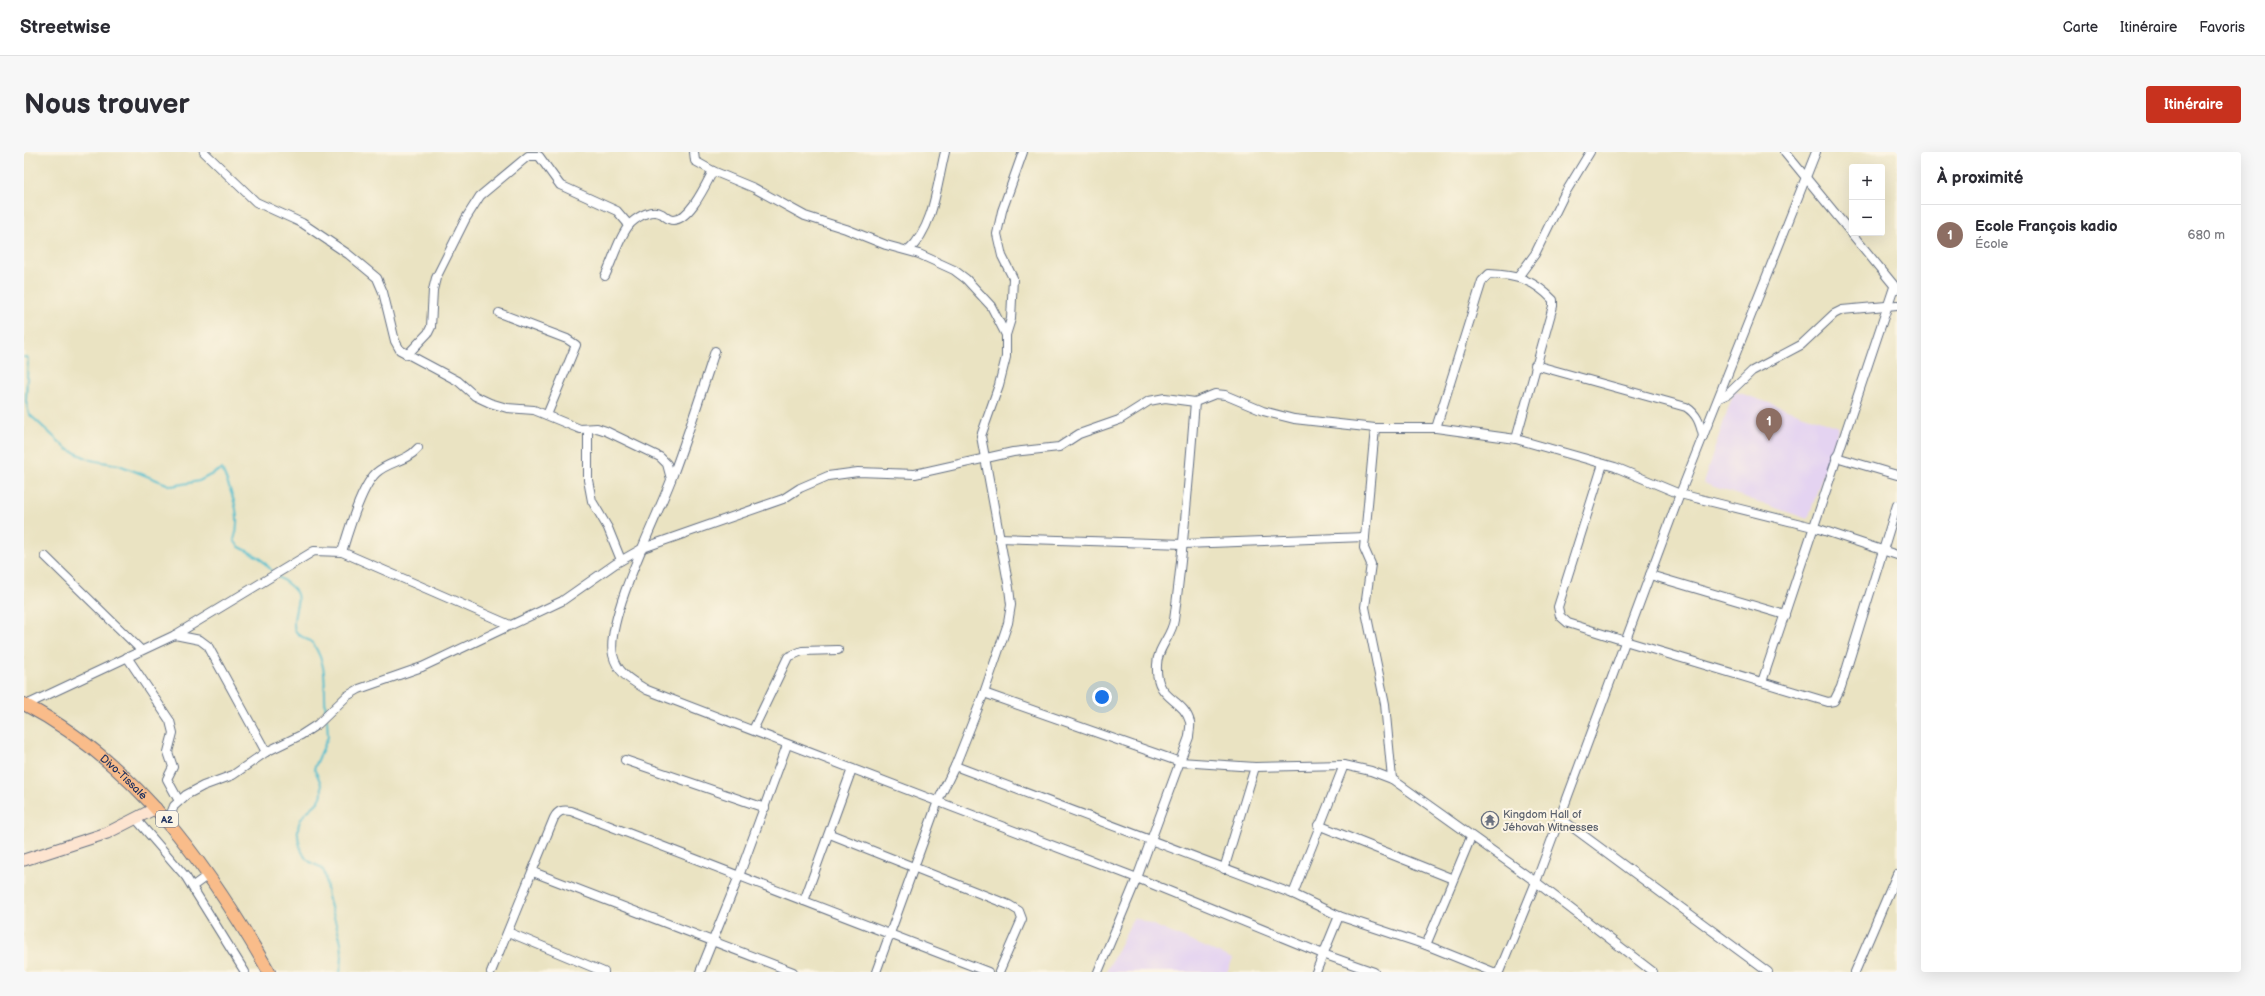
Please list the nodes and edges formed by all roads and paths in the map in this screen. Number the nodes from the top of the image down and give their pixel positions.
1 (204, 152) edge
2 (694, 152) edge
3 (945, 152) edge
4 (1023, 152) edge
5 (1590, 152) edge
6 (1785, 152) edge
7 (1816, 152) edge
8 (713, 171) junction
9 (1806, 178) junction
10 (629, 225) junction
11 (909, 250) junction
12 (605, 276) dead end
13 (1518, 277) junction
14 (1896, 288) edge
15 (1897, 305) edge
16 (1887, 306) junction
17 (500, 312) dead end
18 (1006, 335) junction
19 (715, 351) dead end
20 (407, 355) junction
21 (1535, 365) junction
22 (1720, 398) junction
23 (1195, 402) junction
24 (547, 415) junction
25 (1375, 428) junction
26 (1436, 428) junction
27 (588, 430) junction
28 (1703, 436) junction
29 (1516, 439) junction
30 (418, 448) dead end
31 (1836, 457) junction
32 (984, 458) junction
33 (1603, 464) junction
34 (1897, 475) edge
35 (671, 480) junction
36 (1680, 494) junction
37 (1897, 505) edge
38 (1813, 528) junction
39 (1365, 537) junction
40 (999, 538) junction
41 (1184, 544) junction
42 (643, 548) junction
43 (1884, 549) junction
44 (342, 552) junction
45 (1897, 555) edge
46 (45, 556) dead end
47 (621, 560) junction
48 (1650, 575) junction
49 (1784, 615) junction
50 (510, 625) junction
51 (175, 635) junction
52 (1625, 641) junction
53 (141, 650) junction
54 (838, 650) dead end
55 (127, 657) junction
56 (1762, 682) junction
57 (984, 693) junction
58 (25, 705) edge
59 (753, 730) junction
60 (788, 745) junction
61 (266, 752) junction
62 (625, 760) dead end
63 (1180, 762) junction
64 (1344, 765) junction
65 (955, 766) junction
66 (1255, 767) junction
67 (852, 769) junction
68 (1392, 779) junction
69 (179, 801) junction
70 (938, 801) junction
71 (156, 808) junction
72 (765, 808) junction
73 (1560, 818) junction
74 (136, 819) junction
75 (168, 821) junction
76 (1318, 825) junction
77 (830, 834) junction
78 (1471, 837) junction
79 (1151, 840) junction
80 (24, 860) edge
81 (914, 867) junction
82 (1224, 869) junction
83 (533, 872) junction
84 (1897, 874) edge
85 (208, 875) junction
86 (739, 876) junction
87 (1137, 878) junction
88 (1453, 879) junction
89 (1536, 882) junction
90 (193, 886) junction
91 (1293, 894) junction
92 (804, 901) junction
93 (1339, 916) junction
94 (508, 932) junction
95 (890, 933) junction
96 (712, 940) junction
97 (1426, 945) junction
98 (1322, 954) junction
99 (245, 972) edge
100 (269, 972) edge
101 (491, 972) edge
102 (604, 972) edge
103 (700, 972) edge
104 (793, 972) edge
105 (876, 972) edge
106 (988, 972) edge
107 (999, 972) edge
108 (1098, 972) edge
109 (1316, 972) edge
110 (1374, 972) edge
111 (1493, 972) edge
112 (1499, 972) edge
113 (1653, 972) edge
114 (1768, 972) edge
115 (1854, 972) edge

1 - 20 street
2 - 8 street
3 - 11 street
4 - 18 street
5 - 13 street
6 - 9 street
7 - 9 street
8 - 10 street
8 - 11 street
9 - 14 street
9 - 22 street
10 - 12 street
10 - 20 street
11 - 18 street
13 - 21 street
13 - 26 street
14 - 16 street
15 - 16 street
16 - 22 street
16 - 31 street
17 - 24 street
18 - 32 street
19 - 35 street
20 - 24 street
21 - 28 street
21 - 29 street
22 - 28 street
23 - 25 street
23 - 32 street
23 - 41 street
24 - 27 street
25 - 26 street
25 - 39 street
26 - 29 street
27 - 35 street
27 - 47 street
28 - 36 street
29 - 33 street
30 - 44 street
31 - 34 street
31 - 38 street
32 - 40 street
32 - 42 street
33 - 36 street
33 - 52 street
35 - 42 street
36 - 38 street
36 - 48 street
37 - 43 street
38 - 43 street
38 - 49 street
39 - 41 street
39 - 68 street
40 - 41 street
40 - 57 street
41 - 63 street
42 - 47 street
42 - 59 street
43 - 45 street
43 - 56 street
44 - 50 street
44 - 51 street
46 - 53 street
47 - 50 street
48 - 49 street
48 - 52 street
49 - 56 street
50 - 61 street
51 - 53 street
51 - 61 street
52 - 56 street
52 - 73 street
53 - 55 street
54 - 59 street
55 - 58 street
55 - 69 street
57 - 63 street
57 - 65 street
58 - 71 main road, Divo-Tissalé / A2
59 - 60 street
60 - 67 street
60 - 72 street
61 - 69 street
62 - 72 street
63 - 66 street
63 - 79 street
64 - 66 street
64 - 68 street
64 - 76 street
65 - 70 street
65 - 79 street
66 - 82 street
67 - 70 street
67 - 77 street
68 - 78 street
69 - 75 street
70 - 81 street
70 - 87 street
71 - 74 street
71 - 75 main road, Divo-Tissalé / A2
72 - 86 street
73 - 89 street
73 - 114 street
74 - 80 street
74 - 90 street
75 - 85 main road, Divo-Tissalé / A2
76 - 88 street
76 - 91 street
77 - 81 street
77 - 92 street
78 - 88 street
78 - 89 street
79 - 82 street
79 - 87 street
81 - 95 street
81 - 107 street
82 - 91 street
83 - 86 street
83 - 94 street
83 - 96 street
84 - 115 street
85 - 90 street
85 - 100 main road, Divo-Tissalé / A2
86 - 92 street
86 - 96 street
87 - 98 street
87 - 108 street
88 - 97 street
89 - 112 street
89 - 113 street
90 - 99 street
91 - 93 street
92 - 95 street
93 - 97 street
93 - 98 street
94 - 101 street
94 - 102 street
95 - 105 street
95 - 106 street
96 - 103 street
96 - 104 street
97 - 111 street
98 - 109 street
98 - 110 street

